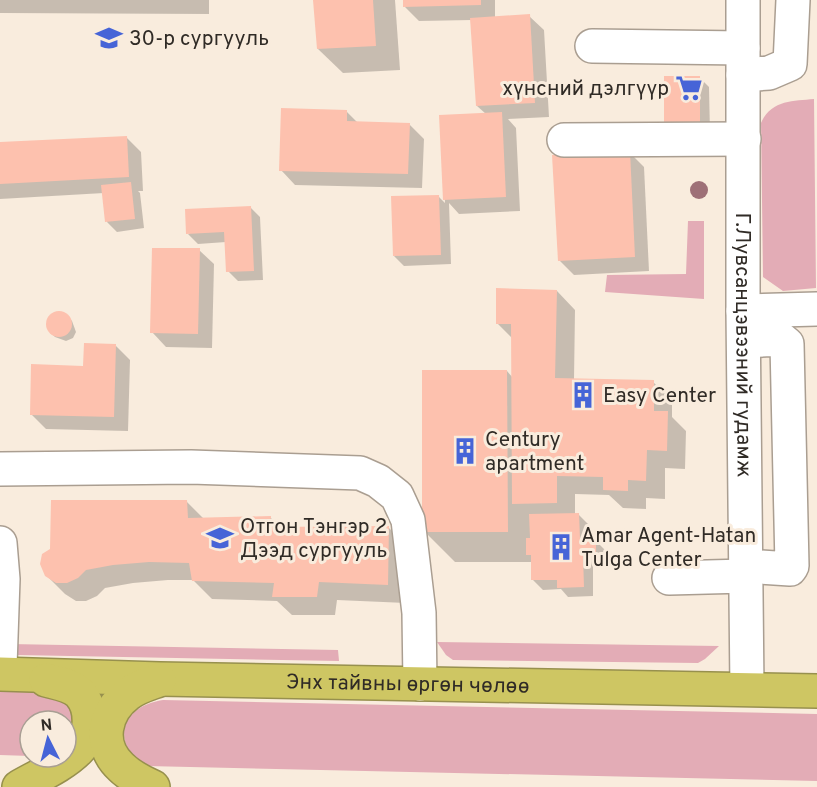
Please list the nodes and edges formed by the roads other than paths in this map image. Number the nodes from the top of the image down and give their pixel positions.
1 (743, 0) edge
2 (793, 0) edge
3 (592, 46) dead end
4 (743, 61) junction
5 (744, 139) junction
6 (564, 140) dead end
7 (817, 309) edge
8 (744, 326) junction
9 (0, 469) edge
10 (0, 543) edge
11 (746, 571) junction
12 (669, 578) dead end
13 (10, 672) edge
14 (160, 679) junction
15 (420, 684) junction
16 (747, 689) junction
17 (817, 691) edge
18 (19, 787) edge
19 (153, 787) edge

1 - 4 street, Г.Лувсанцэвээний гудамж
2 - 4 street
3 - 4 street
4 - 5 street, Г.Лувсанцэвээний гудамж
5 - 6 street
5 - 8 street, Г.Лувсанцэвээний гудамж
7 - 8 street
8 - 11 street, Г.Лувсанцэвээний гудамж
8 - 11 street
9 - 15 street
10 - 13 street
11 - 12 street
11 - 16 street, Г.Лувсанцэвээний гудамж
13 - 14 highway, Энх тайвны өргөн чөлөө
13 - 18 highway
14 - 15 highway, Энх тайвны өргөн чөлөө
14 - 19 highway
15 - 16 highway, Энх тайвны өргөн чөлөө
16 - 17 highway, Энх тайвны өргөн чөлөө

